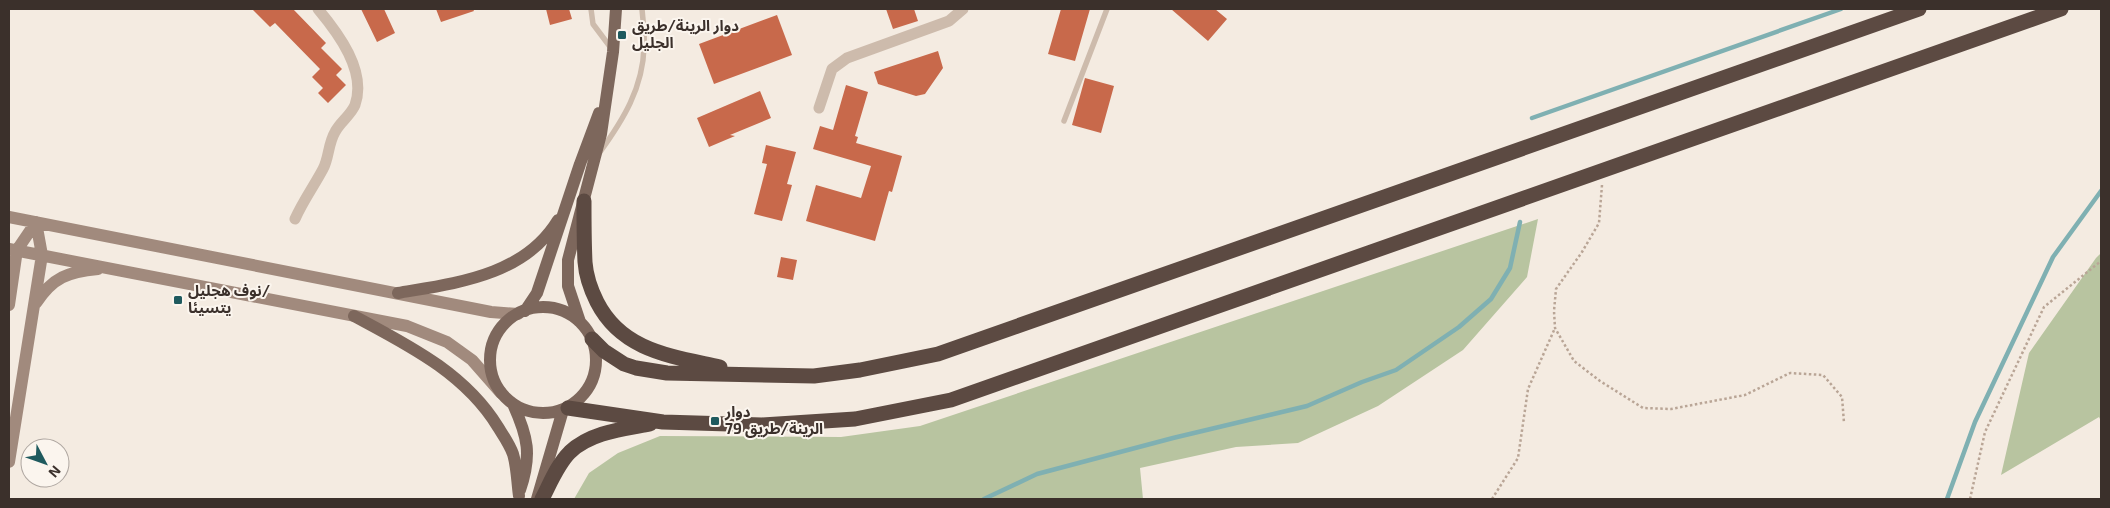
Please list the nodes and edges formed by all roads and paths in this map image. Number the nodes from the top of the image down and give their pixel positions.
1 (318, 9) edge
2 (591, 9) edge
3 (616, 9) edge
4 (642, 9) edge
5 (963, 9) edge
6 (1106, 9) edge
7 (1919, 9) edge
8 (2062, 9) edge
9 (614, 52) junction
10 (607, 92) junction
11 (819, 108) dead end
12 (1064, 121) dead end
13 (596, 158) junction
14 (1603, 171) junction
15 (584, 201) junction
16 (565, 207) junction
17 (9, 217) edge
18 (294, 218) dead end
19 (36, 222) junction
20 (13, 250) edge
21 (42, 255) junction
22 (2101, 261) edge
23 (109, 268) junction
24 (398, 293) junction
25 (9, 305) edge
26 (521, 312) junction
27 (354, 316) junction
28 (32, 317) junction
29 (580, 322) junction
30 (1555, 328) junction
31 (592, 339) junction
32 (748, 374) junction
33 (501, 393) junction
34 (513, 404) junction
35 (566, 409) junction
36 (663, 422) junction
37 (1844, 423) dead end
38 (9, 462) edge
39 (518, 498) edge
40 (537, 499) edge
41 (542, 499) edge
42 (1492, 499) edge
43 (1970, 499) edge

1 - 18 street
2 - 9 lane
3 - 9 main road
4 - 13 lane
5 - 11 street
6 - 12 lane
7 - 32 highway
8 - 14 highway
9 - 10 main road
10 - 13 main road
10 - 16 main road
13 - 15 main road
14 - 30 path
14 - 36 highway
15 - 29 main road
15 - 32 highway
16 - 24 main road
16 - 26 main road
17 - 19 main road
19 - 20 main road
19 - 21 main road
19 - 24 main road
20 - 21 main road
20 - 25 main road
21 - 23 main road
21 - 28 main road
22 - 43 path
23 - 27 main road
23 - 28 main road
24 - 26 main road
26 - 29 main road
26 - 33 main road
27 - 33 main road
27 - 39 main road
28 - 38 main road
29 - 31 main road
30 - 37 path
30 - 42 path
31 - 32 highway
31 - 35 main road
33 - 34 main road
34 - 35 main road
34 - 39 main road
35 - 36 highway
35 - 40 main road
36 - 41 highway

